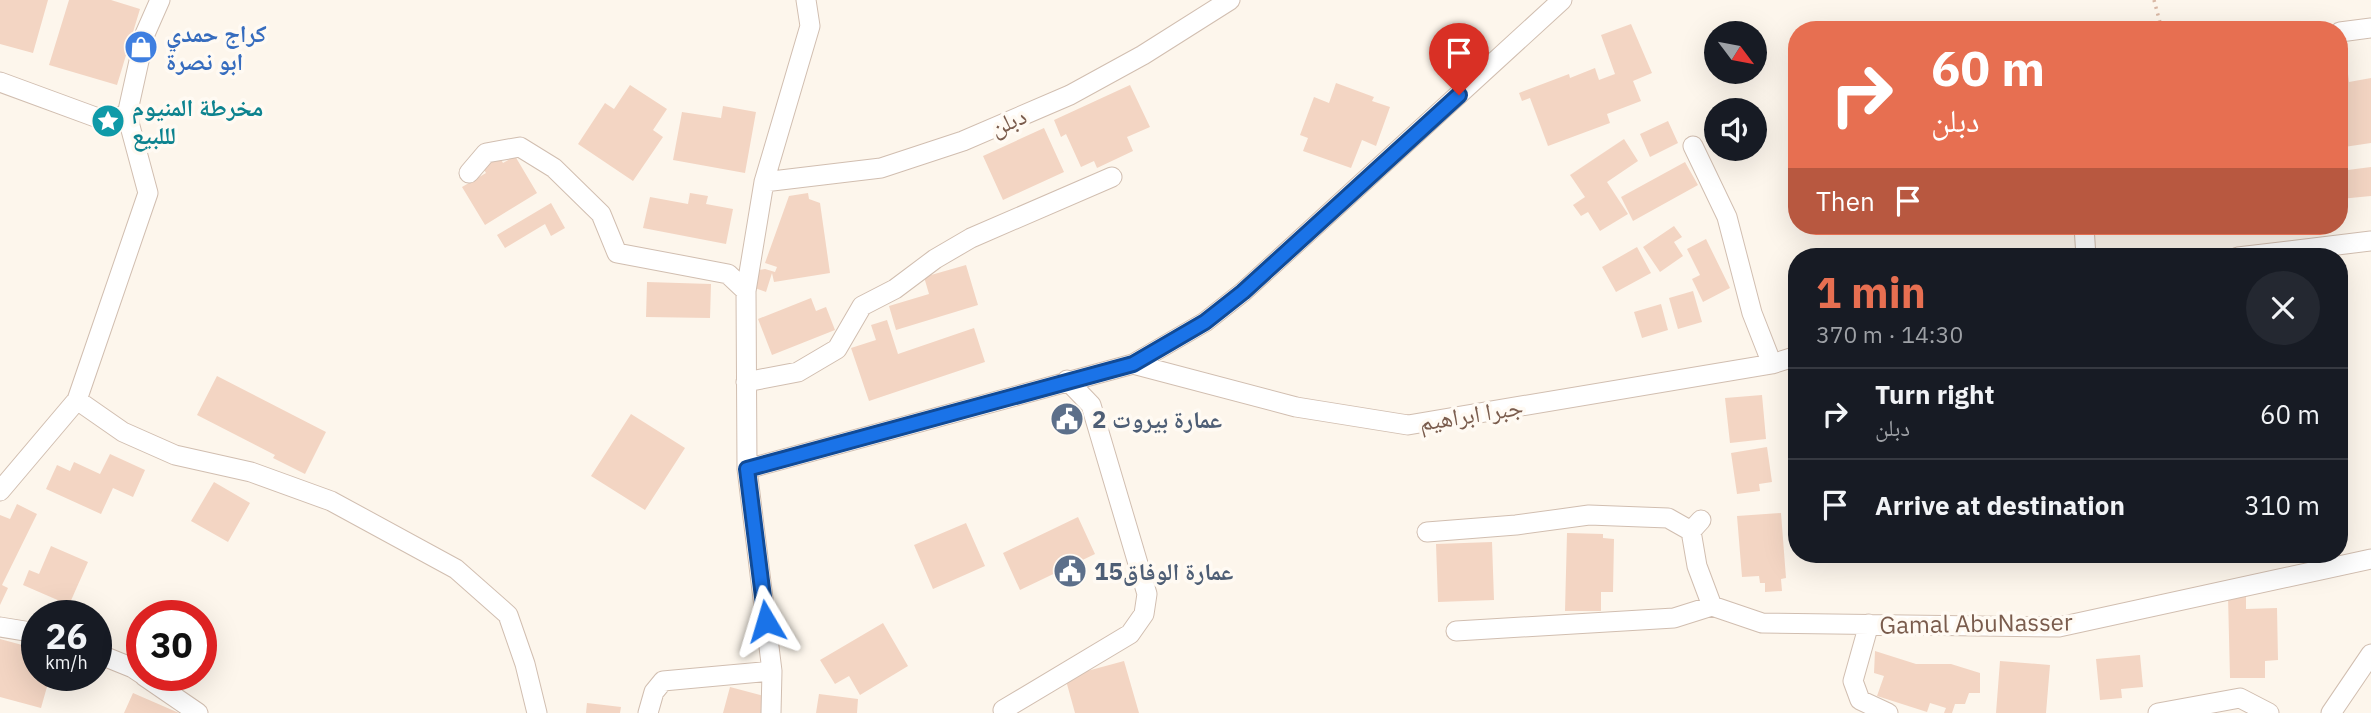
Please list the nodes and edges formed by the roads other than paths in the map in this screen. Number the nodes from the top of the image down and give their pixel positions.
1 (159, 0) edge
2 (806, 0) edge
3 (1230, 0) edge
4 (1562, 0) edge
5 (2371, 28) edge
6 (2348, 31) edge
7 (0, 82) edge
8 (127, 115) junction
9 (1693, 146) dead end
10 (470, 173) dead end
11 (1112, 177) dead end
12 (764, 182) junction
13 (2371, 241) edge
14 (2313, 248) edge
15 (746, 291) junction
16 (1788, 359) edge
17 (1133, 364) junction
18 (1772, 365) junction
19 (1067, 380) junction
20 (746, 382) junction
21 (77, 400) junction
22 (747, 469) junction
23 (0, 491) edge
24 (1427, 532) dead end
25 (2371, 559) edge
26 (1712, 606) junction
27 (1869, 624) junction
28 (0, 627) edge
29 (21, 631) edge
30 (1456, 631) dead end
31 (2371, 654) edge
32 (772, 671) junction
33 (166, 691) edge
34 (1003, 710) dead end
35 (198, 713) edge
36 (537, 713) edge
37 (648, 713) edge
38 (771, 713) edge
39 (1888, 713) edge
40 (2158, 713) edge
41 (2269, 713) edge
42 (2331, 713) edge

1 - 8 street
2 - 12 street
3 - 12 street, دبلن
4 - 17 street
5 - 6 street
7 - 8 street
8 - 21 street
9 - 18 street
10 - 15 street
11 - 20 street
12 - 15 street
13 - 14 street
15 - 20 street
16 - 18 street, جبرا ابراهيم
17 - 18 street, جبرا ابراهيم
17 - 19 street
19 - 22 street
19 - 34 street
20 - 22 street
21 - 23 street
21 - 36 street
22 - 32 street
24 - 26 street
25 - 27 street, Gamal AbuNasser
26 - 27 street, Gamal AbuNasser
26 - 30 street
27 - 39 street
28 - 29 street
31 - 42 street
32 - 37 street
32 - 38 street
33 - 35 street
40 - 41 street

